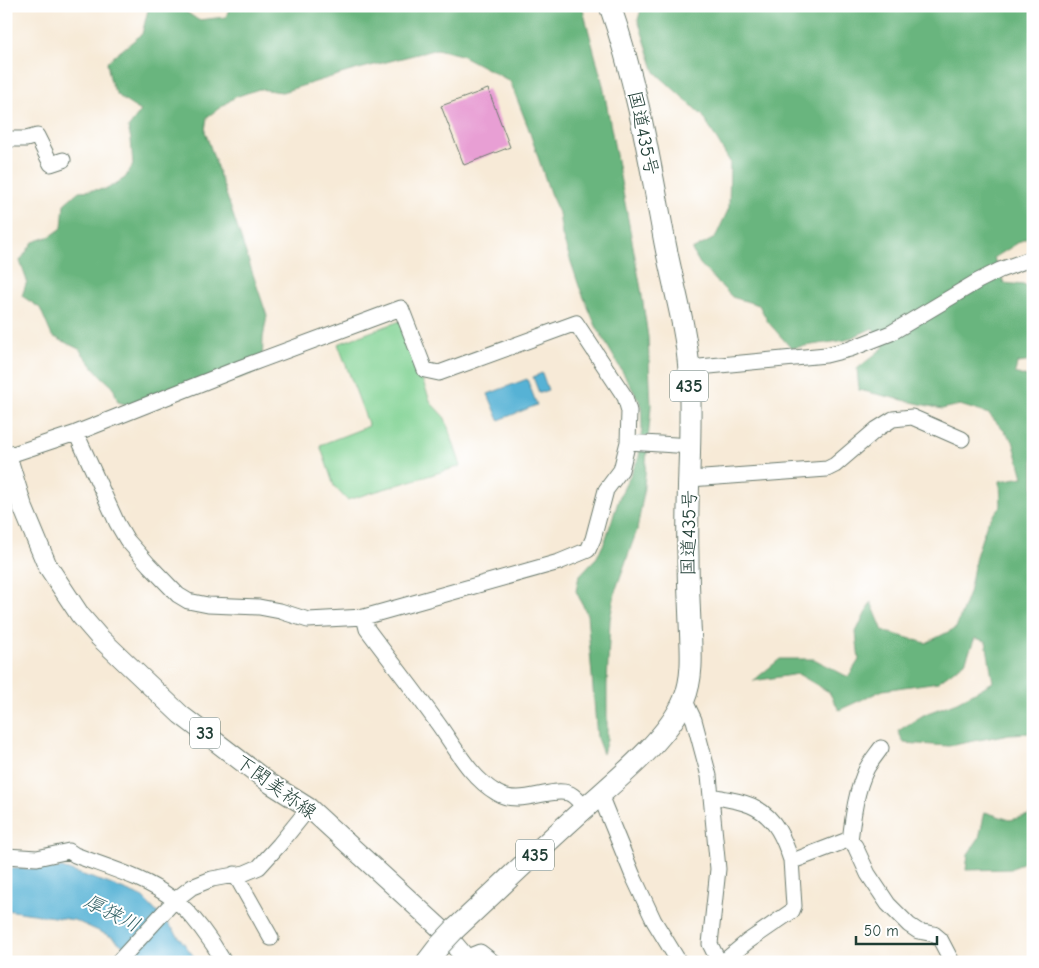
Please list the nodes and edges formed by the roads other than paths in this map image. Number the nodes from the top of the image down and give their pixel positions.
1 (610, 6) edge
2 (6, 139) edge
3 (63, 160) dead end
4 (1033, 258) edge
5 (689, 368) junction
6 (76, 433) junction
7 (962, 439) dead end
8 (628, 442) junction
9 (691, 446) junction
10 (7, 454) edge
11 (690, 479) junction
12 (364, 617) junction
13 (684, 699) junction
14 (881, 748) dead end
15 (600, 795) junction
16 (711, 797) junction
17 (309, 808) junction
18 (850, 841) junction
19 (6, 856) edge
20 (791, 860) junction
21 (235, 874) junction
22 (172, 903) junction
23 (271, 938) dead end
24 (121, 959) edge
25 (467, 960) edge
26 (224, 962) edge
27 (427, 962) edge
28 (493, 962) edge
29 (679, 962) edge
30 (719, 962) edge
31 (723, 962) edge
32 (952, 962) edge

1 - 5 highway, 国道435号 / 435
2 - 3 street
4 - 5 street
5 - 9 highway, 国道435号 / 435
6 - 8 street
6 - 10 street
6 - 12 street
7 - 11 street
8 - 9 street
8 - 12 street
9 - 11 highway, 国道435号 / 435
10 - 17 main road, 下関美祢線 / 33
11 - 13 highway, 国道435号 / 435
12 - 15 street
13 - 15 highway, 国道435号 / 435
13 - 16 street
14 - 18 street
15 - 27 highway, 国道435号 / 435, bridge
15 - 29 street
16 - 20 street
16 - 30 street
17 - 21 street
17 - 25 main road, 下関美祢線 / 33
18 - 20 street
18 - 32 street
19 - 22 street
20 - 31 street
21 - 22 street
21 - 23 street
22 - 24 street
22 - 26 street
25 - 28 street

